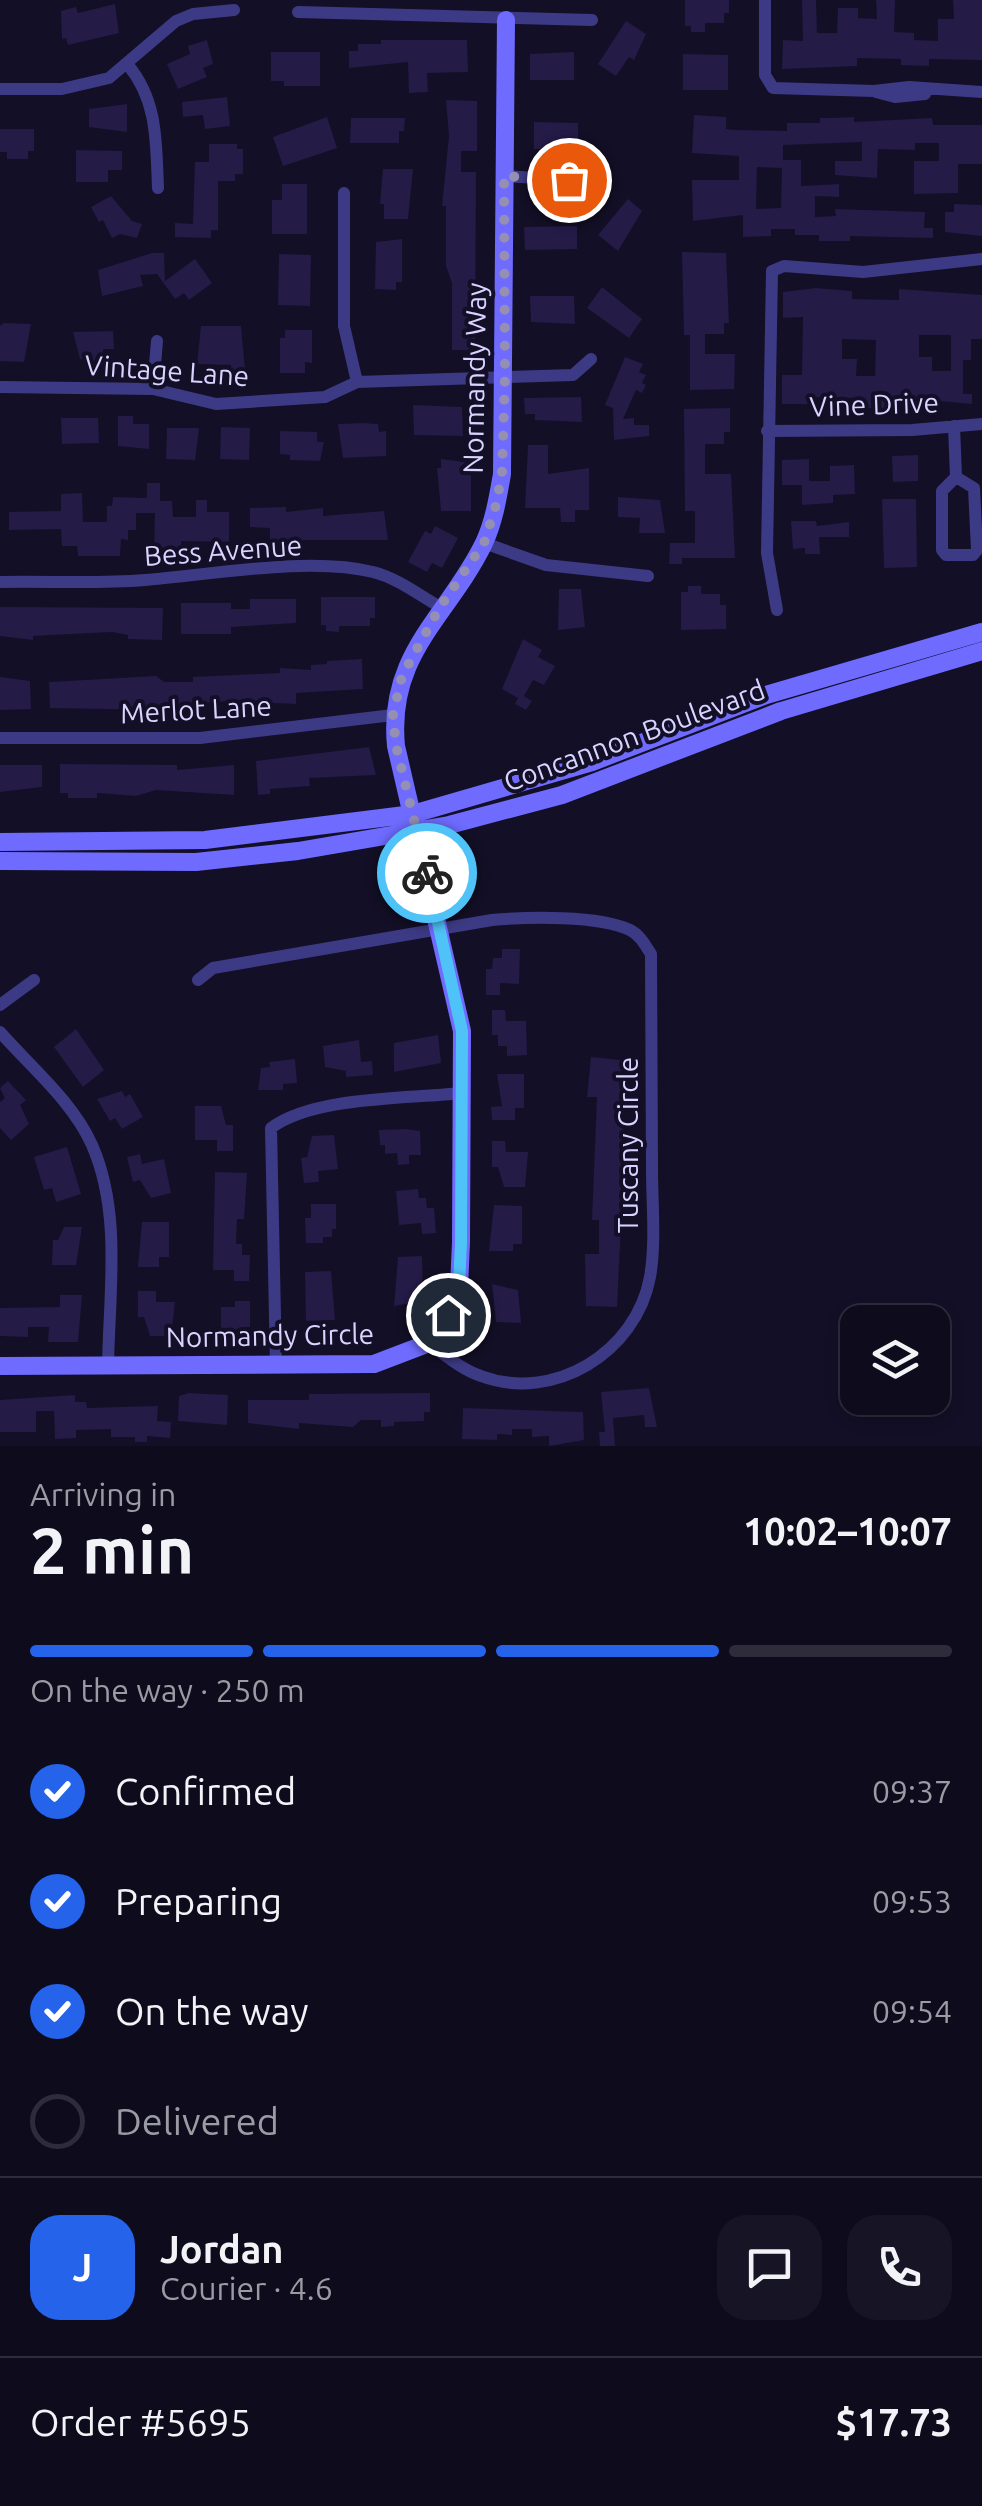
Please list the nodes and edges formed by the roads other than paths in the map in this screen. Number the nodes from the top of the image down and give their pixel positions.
1 (764, 0) edge
2 (234, 10) dead end
3 (298, 12) dead end
4 (506, 20) junction
5 (592, 20) dead end
6 (128, 66) junction
7 (0, 88) edge
8 (982, 92) edge
9 (504, 176) junction
10 (158, 188) dead end
11 (344, 194) dead end
12 (590, 194) dead end
13 (982, 259) edge
14 (156, 341) dead end
15 (591, 359) dead end
16 (505, 375) junction
17 (357, 382) junction
18 (0, 387) edge
19 (153, 388) junction
20 (982, 424) edge
21 (954, 426) junction
22 (768, 431) junction
23 (956, 476) junction
24 (484, 543) junction
25 (648, 576) dead end
26 (0, 582) edge
27 (440, 607) junction
28 (778, 610) dead end
29 (982, 632) edge
30 (982, 651) edge
31 (393, 715) junction
32 (0, 738) edge
33 (415, 821) junction
34 (0, 842) edge
35 (0, 861) edge
36 (440, 931) junction
37 (34, 980) dead end
38 (198, 980) dead end
39 (0, 1005) edge
40 (0, 1032) edge
41 (461, 1093) junction
42 (429, 1343) junction
43 (276, 1364) junction
44 (0, 1366) edge
45 (108, 1366) junction

1 - 8 street
2 - 6 street
3 - 4 street
4 - 5 street
4 - 9 main road, Normandy Way
6 - 7 street
6 - 10 street
9 - 12 street
9 - 16 main road, Normandy Way
11 - 17 street
13 - 22 street
14 - 19 street
15 - 16 street, Vintage Lane
16 - 17 street, Vintage Lane
16 - 24 main road, Normandy Way
17 - 19 street, Vintage Lane
18 - 19 street, Vintage Lane
20 - 21 street, Vine Drive
21 - 22 street, Vine Drive
21 - 23 street
22 - 28 street
23 - 23 street
24 - 25 street
24 - 27 main road, Normandy Way
26 - 27 street, Bess Avenue
27 - 31 main road, Normandy Way
29 - 33 main road, Concannon Boulevard
30 - 33 main road, Concannon Boulevard
31 - 32 street, Merlot Lane
31 - 33 main road, Normandy Way
33 - 34 main road, Concannon Boulevard
33 - 35 main road, Concannon Boulevard
33 - 36 main road
36 - 38 street, Tuscany Circle
36 - 41 main road
36 - 42 street, Tuscany Circle
37 - 39 street
40 - 45 street
41 - 42 main road
41 - 43 street
42 - 43 main road, Normandy Circle
43 - 45 main road, Normandy Circle
44 - 45 main road, Normandy Circle

